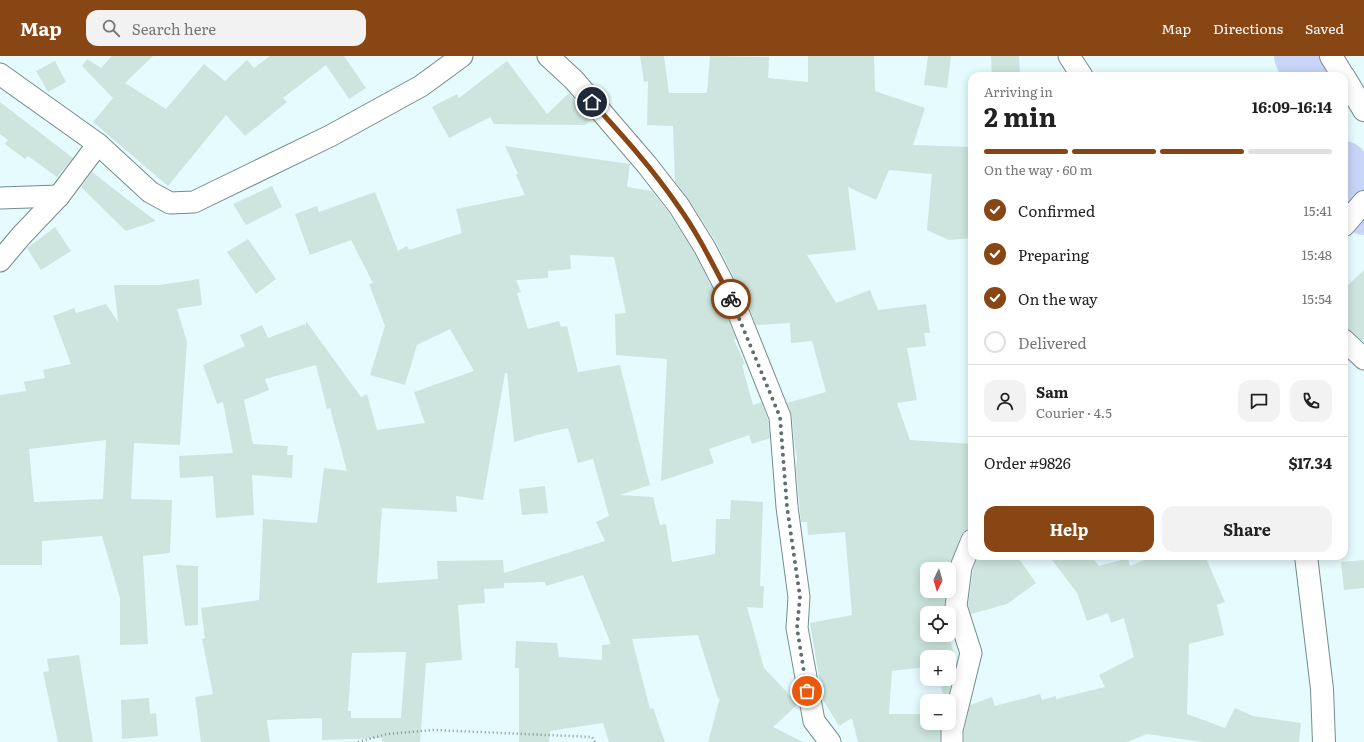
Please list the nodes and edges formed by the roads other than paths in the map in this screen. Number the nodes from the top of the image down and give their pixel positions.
1 (462, 56) edge
2 (548, 56) edge
3 (1331, 56) edge
4 (1341, 72) edge
5 (0, 74) edge
6 (1348, 83) edge
7 (1364, 110) edge
8 (98, 144) junction
9 (59, 196) junction
10 (0, 198) edge
11 (1364, 202) edge
12 (1348, 220) edge
13 (0, 261) edge
14 (1348, 344) edge
15 (1364, 359) edge
16 (968, 550) edge
17 (1306, 560) edge
18 (830, 742) edge
19 (952, 742) edge
20 (1324, 742) edge

1 - 8 street
2 - 18 street
3 - 4 street
5 - 8 street
6 - 7 street
8 - 9 street
9 - 10 street
9 - 13 street
11 - 12 street
14 - 15 street
16 - 19 street
17 - 20 street

